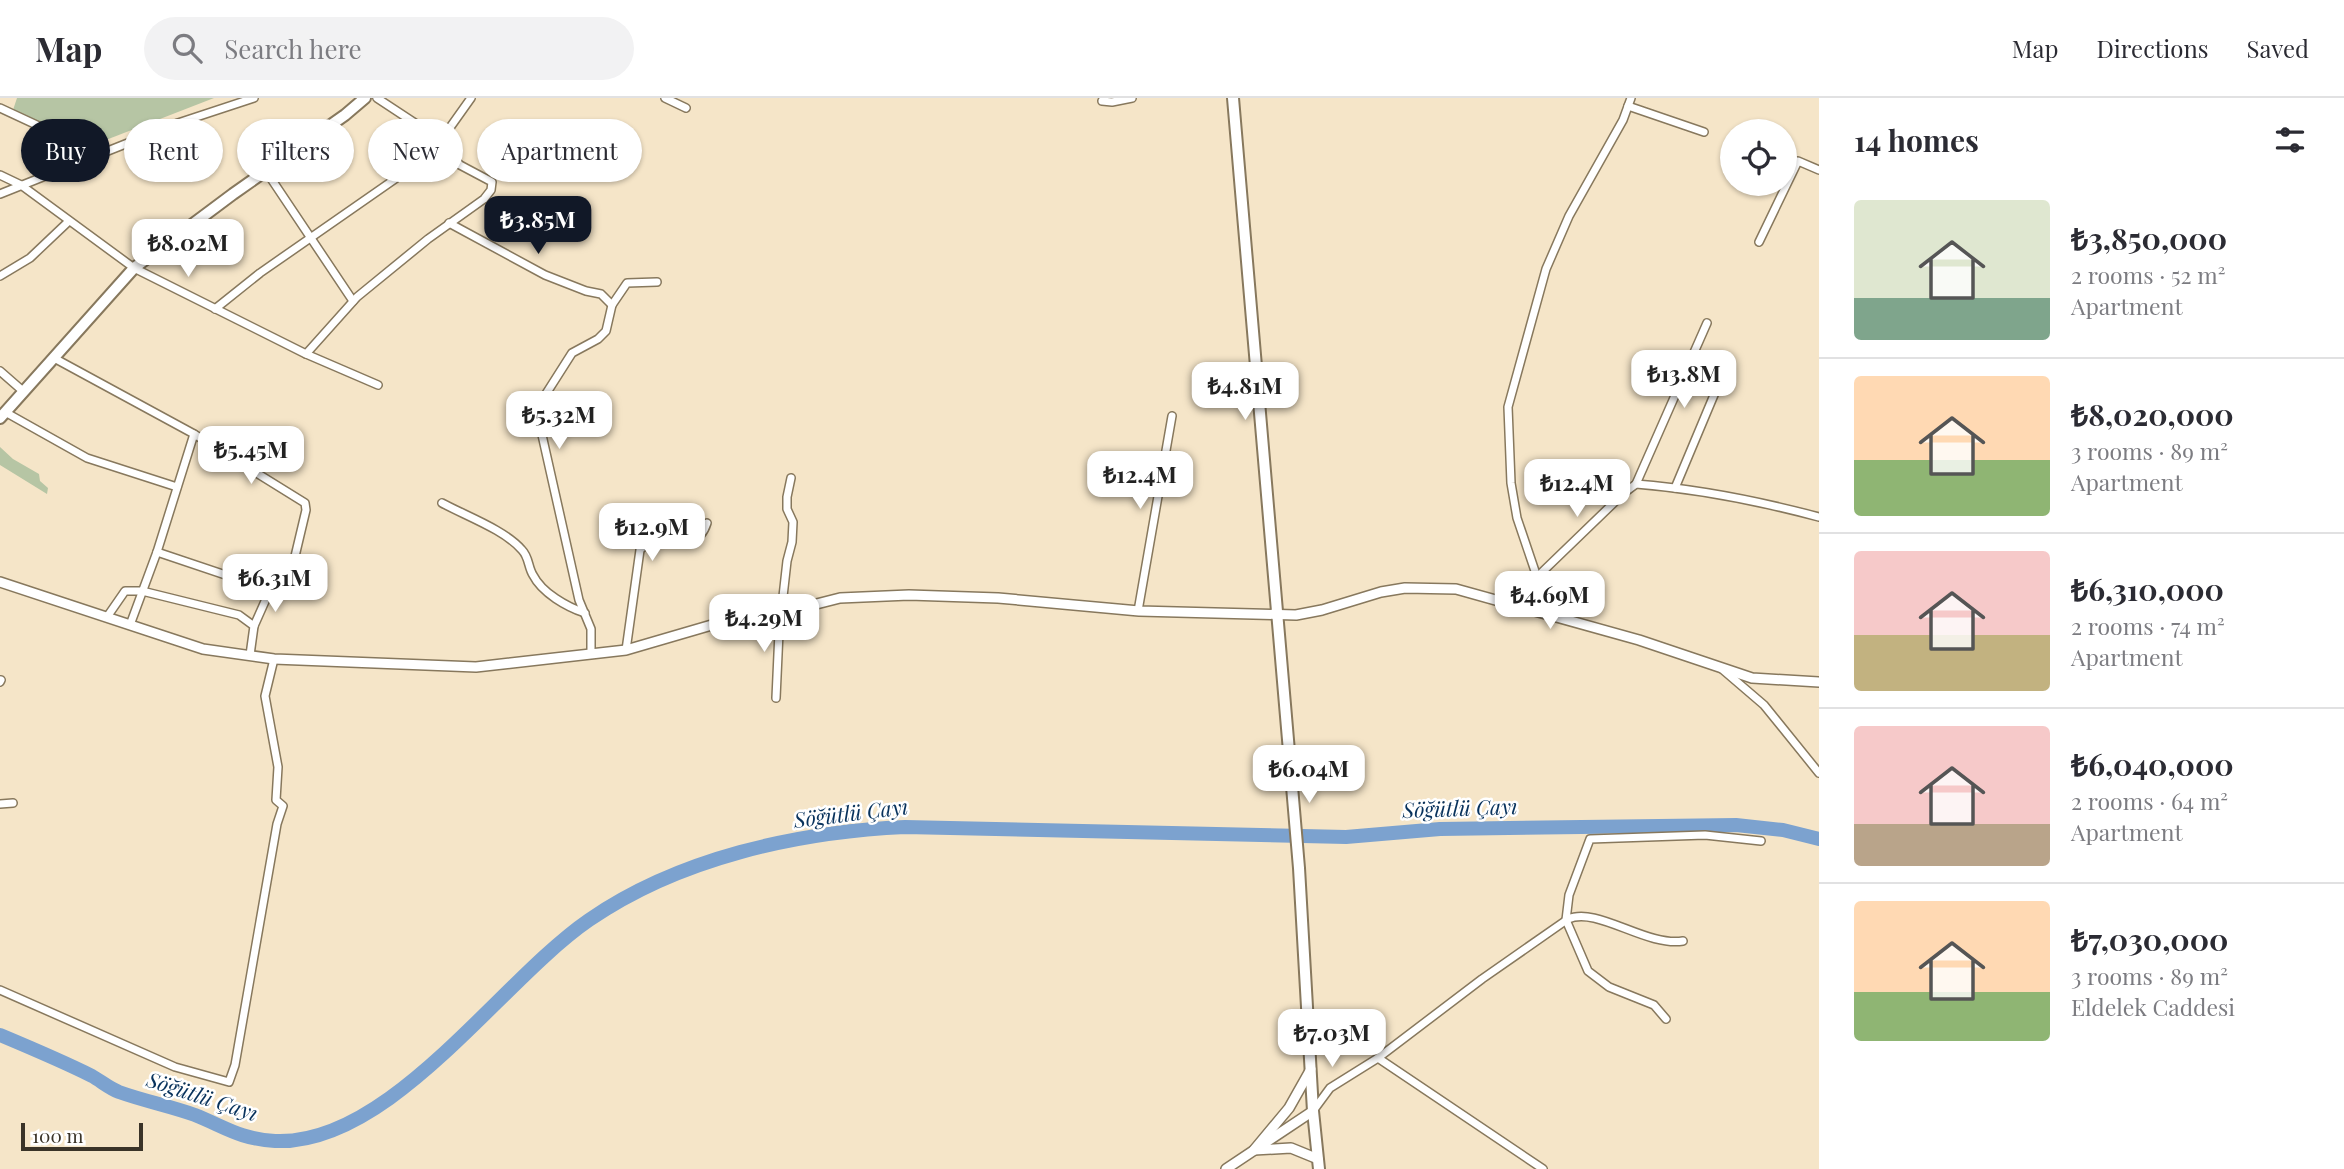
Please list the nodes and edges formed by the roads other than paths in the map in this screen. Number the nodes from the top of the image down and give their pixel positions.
1 (254, 98) edge
2 (377, 98) edge
3 (471, 98) edge
4 (665, 98) edge
5 (1132, 98) edge
6 (1233, 98) edge
7 (361, 99) edge
8 (225, 101) edge
9 (1102, 101) dead end
10 (1629, 102) edge
11 (0, 108) edge
12 (685, 108) dead end
13 (24, 119) edge
14 (339, 119) edge
15 (409, 119) edge
16 (456, 119) edge
17 (1704, 132) dead end
18 (110, 149) edge
19 (463, 166) edge
20 (1819, 170) edge
21 (0, 175) edge
22 (31, 182) edge
23 (251, 182) edge
24 (273, 182) edge
25 (391, 182) edge
26 (21, 186) junction
27 (0, 194) edge
28 (69, 221) junction
29 (449, 223) junction
30 (311, 238) junction
31 (1759, 242) dead end
32 (134, 268) junction
33 (0, 276) edge
34 (657, 282) dead end
35 (353, 301) junction
36 (612, 305) junction
37 (215, 309) junction
38 (1707, 323) dead end
39 (306, 354) junction
40 (54, 358) junction
41 (1727, 364) dead end
42 (0, 371) edge
43 (379, 385) dead end
44 (23, 391) junction
45 (2, 415) edge
46 (1172, 416) dead end
47 (194, 434) junction
48 (791, 478) dead end
49 (1636, 484) junction
50 (177, 487) junction
51 (1675, 488) junction
52 (442, 503) dead end
53 (1819, 517) edge
54 (707, 523) dead end
55 (157, 552) junction
56 (1537, 577) junction
57 (0, 582) edge
58 (270, 590) junction
59 (142, 591) junction
60 (1527, 609) junction
61 (1138, 611) junction
62 (781, 612) junction
63 (585, 613) junction
64 (1276, 614) junction
65 (107, 617) junction
66 (130, 625) junction
67 (254, 626) junction
68 (626, 650) junction
69 (591, 653) junction
70 (250, 655) junction
71 (274, 659) junction
72 (1721, 668) junction
73 (1819, 682) edge
74 (776, 698) dead end
75 (1819, 773) edge
76 (13, 803) dead end
77 (0, 804) edge
78 (1761, 841) dead end
79 (1566, 920) junction
80 (1682, 941) dead end
81 (0, 990) edge
82 (1666, 1018) dead end
83 (1378, 1058) junction
84 (1311, 1069) junction
85 (1313, 1111) junction
86 (1254, 1150) junction
87 (1319, 1164) edge
88 (1226, 1169) edge
89 (1543, 1169) edge

1 - 8 street
2 - 15 street
3 - 16 street
4 - 12 street
5 - 9 street
6 - 64 main road
7 - 14 main road
8 - 18 street
10 - 17 street
10 - 56 street
11 - 13 street
19 - 29 street
20 - 31 street
21 - 26 street
22 - 26 street
23 - 32 main road
24 - 30 street
25 - 30 street
26 - 27 street
26 - 28 street
28 - 32 street
28 - 33 street
29 - 35 street
29 - 36 street
30 - 35 street
30 - 37 street
32 - 37 street
32 - 40 main road
34 - 36 street
35 - 39 street
36 - 63 street
37 - 39 street
38 - 49 street
39 - 43 street
40 - 44 main road
40 - 47 street
41 - 51 street
42 - 44 street
44 - 45 main road
45 - 50 street
46 - 61 street
47 - 50 street
47 - 58 street
48 - 62 street
49 - 51 street
49 - 56 street
50 - 55 street
51 - 53 street
52 - 63 street
54 - 68 street
55 - 58 street
55 - 59 street
56 - 60 street
57 - 65 street
58 - 67 street
59 - 65 street
59 - 66 street
59 - 67 street
60 - 64 street
60 - 72 street
61 - 62 street
61 - 64 street
62 - 68 street
62 - 74 street
63 - 69 street
64 - 84 main road
65 - 66 street
66 - 70 street
67 - 70 street
68 - 69 street
69 - 71 street
70 - 71 street
71 - 81 street
72 - 73 street
72 - 75 street
76 - 77 street
78 - 79 street
79 - 80 street
79 - 82 street
79 - 83 street
83 - 85 street
83 - 89 street
84 - 85 main road
84 - 86 street
85 - 86 street
85 - 87 main road
86 - 87 street
86 - 88 street

